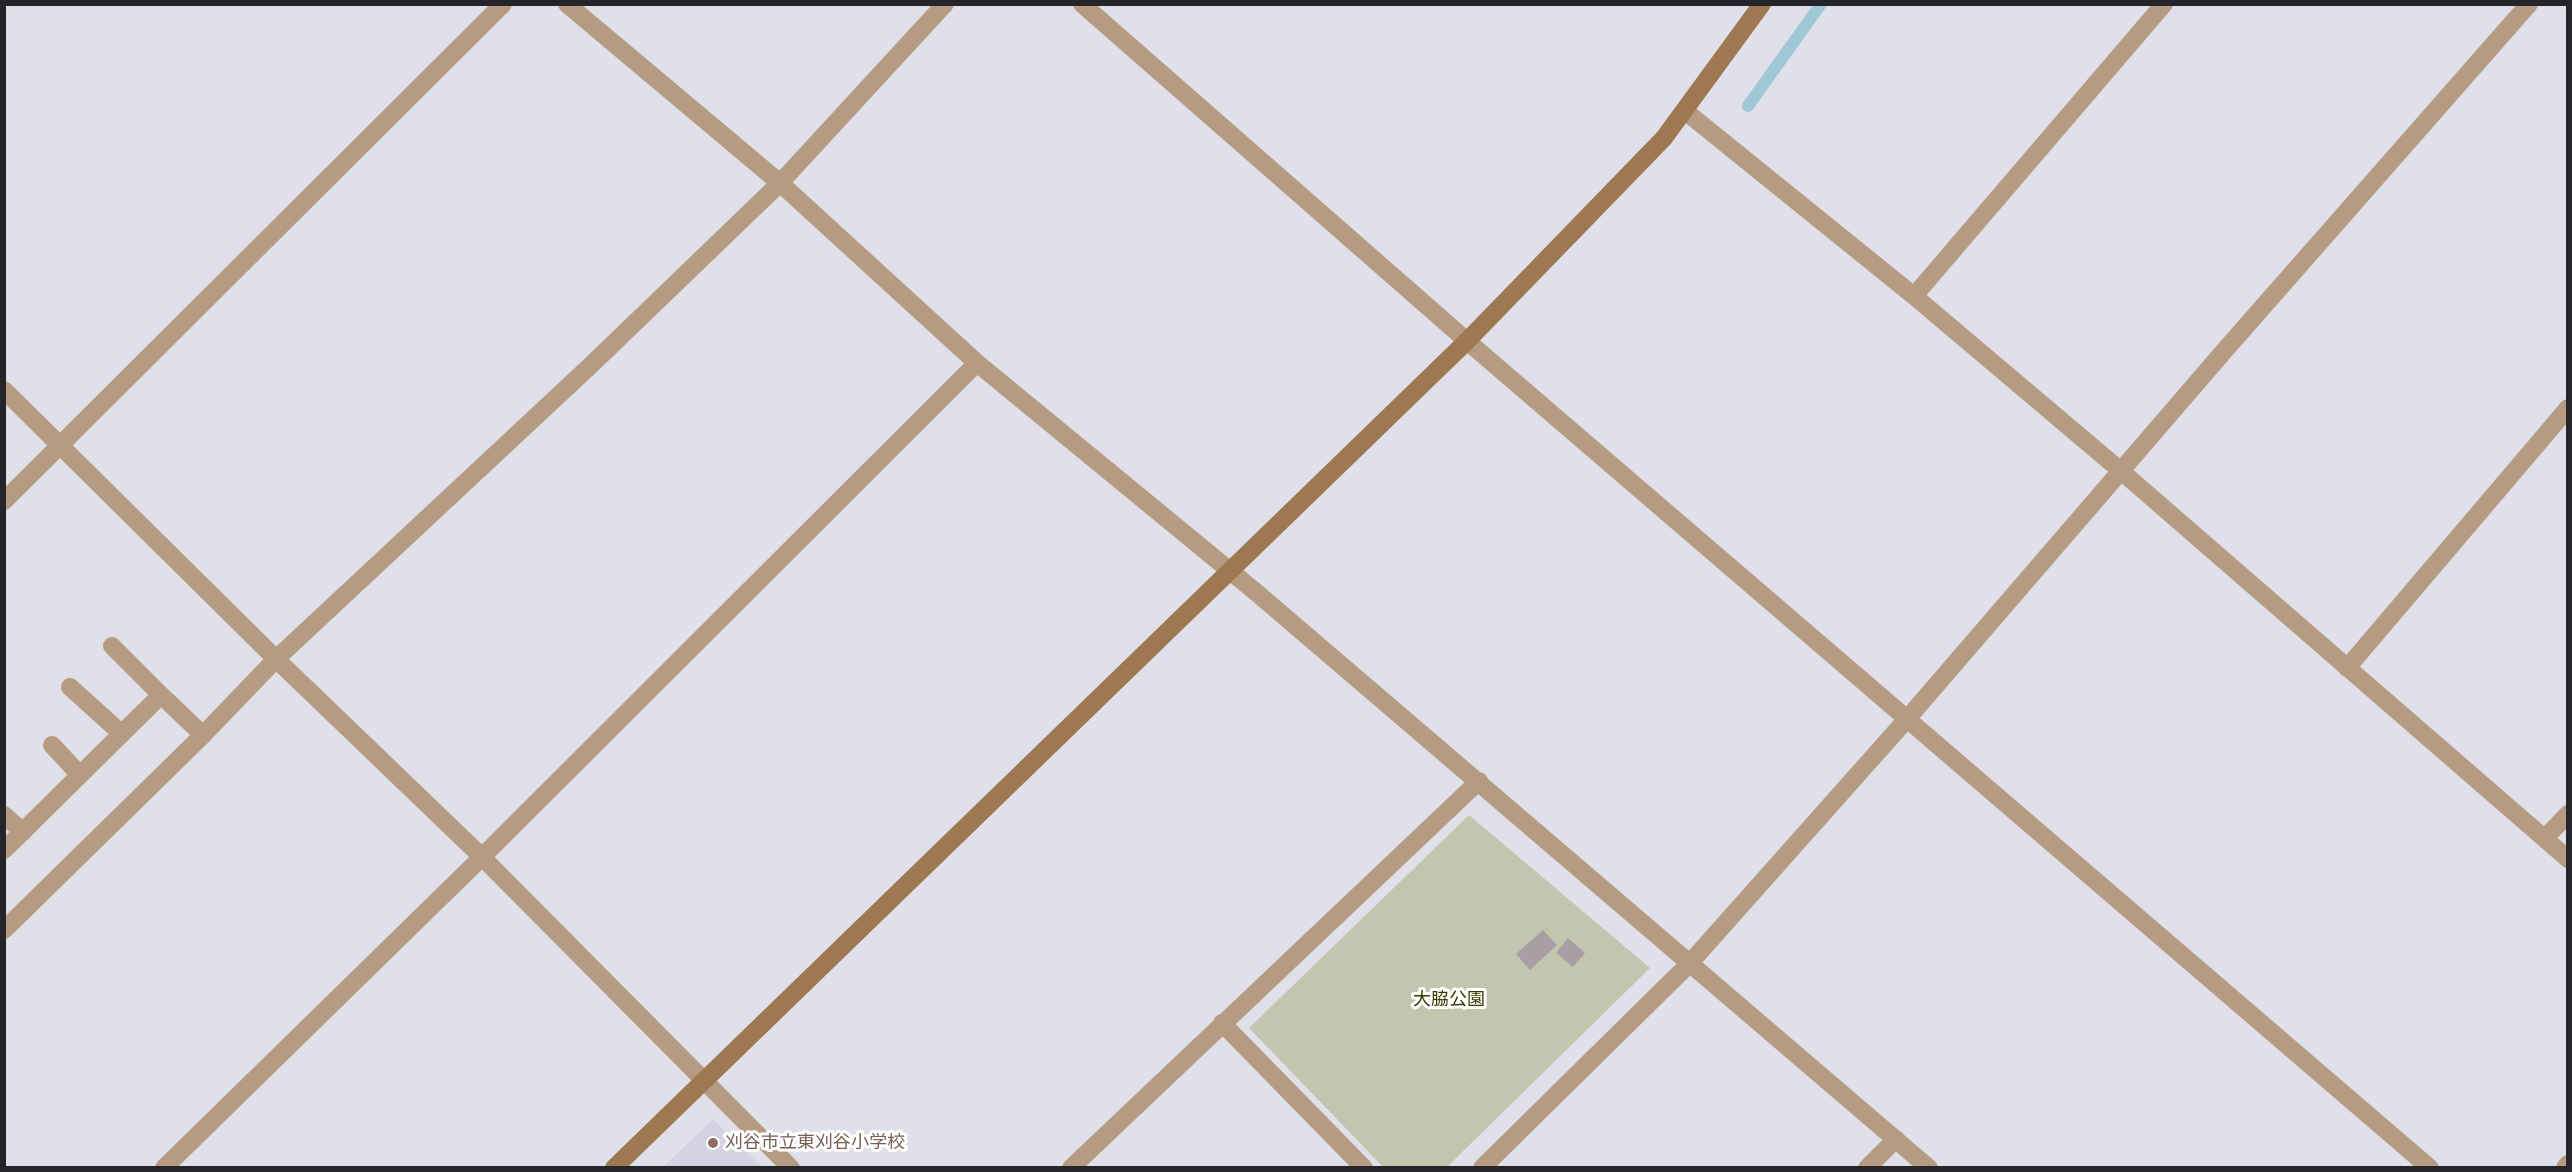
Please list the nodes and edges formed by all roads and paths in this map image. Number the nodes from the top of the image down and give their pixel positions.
1 (503, 4) edge
2 (567, 4) edge
3 (945, 4) edge
4 (1082, 4) edge
5 (1762, 4) edge
6 (2164, 4) edge
7 (2529, 4) edge
8 (1685, 111) junction
9 (780, 183) junction
10 (1914, 296) junction
11 (1467, 341) junction
12 (977, 363) junction
13 (4, 390) edge
14 (2568, 408) edge
15 (62, 445) junction
16 (2121, 471) junction
17 (4, 501) edge
18 (1228, 571) junction
19 (112, 646) dead end
20 (276, 659) junction
21 (2347, 668) junction
22 (70, 687) dead end
23 (161, 695) junction
24 (1907, 719) junction
25 (122, 734) junction
26 (202, 735) junction
27 (52, 745) dead end
28 (80, 775) junction
29 (1479, 781) junction
30 (2568, 814) edge
31 (4, 815) edge
32 (23, 832) junction
33 (2545, 838) junction
34 (4, 850) edge
35 (482, 857) junction
36 (2568, 859) edge
37 (4, 930) edge
38 (1689, 964) junction
39 (1222, 1023) junction
40 (703, 1081) junction
41 (1896, 1139) junction
42 (164, 1167) edge
43 (614, 1167) edge
44 (791, 1167) edge
45 (1071, 1167) edge
46 (1364, 1167) edge
47 (1482, 1167) edge
48 (1867, 1167) edge
49 (1929, 1167) edge
50 (2430, 1167) edge

1 - 15 street
2 - 9 street
3 - 9 street
4 - 11 street
5 - 8 street
6 - 10 street
7 - 16 street
8 - 10 street
8 - 11 street
9 - 12 street
9 - 20 street
10 - 16 street
11 - 18 street
11 - 24 street
12 - 18 street
12 - 35 street
13 - 15 street
14 - 21 street
15 - 17 street
15 - 20 street
16 - 21 street
16 - 24 street
18 - 29 street
18 - 40 street
19 - 23 street
20 - 26 street
20 - 35 street
21 - 33 street
22 - 25 street
23 - 25 street
23 - 26 street
24 - 38 street
24 - 50 street
25 - 28 street
26 - 37 street
27 - 28 street
28 - 32 street
29 - 38 street
29 - 39 street
30 - 33 street
31 - 32 street
32 - 34 street
33 - 36 street
35 - 40 street
35 - 42 street
38 - 41 street
38 - 47 street
39 - 45 street
39 - 46 street
40 - 43 street
40 - 44 street
41 - 48 street
41 - 49 street

